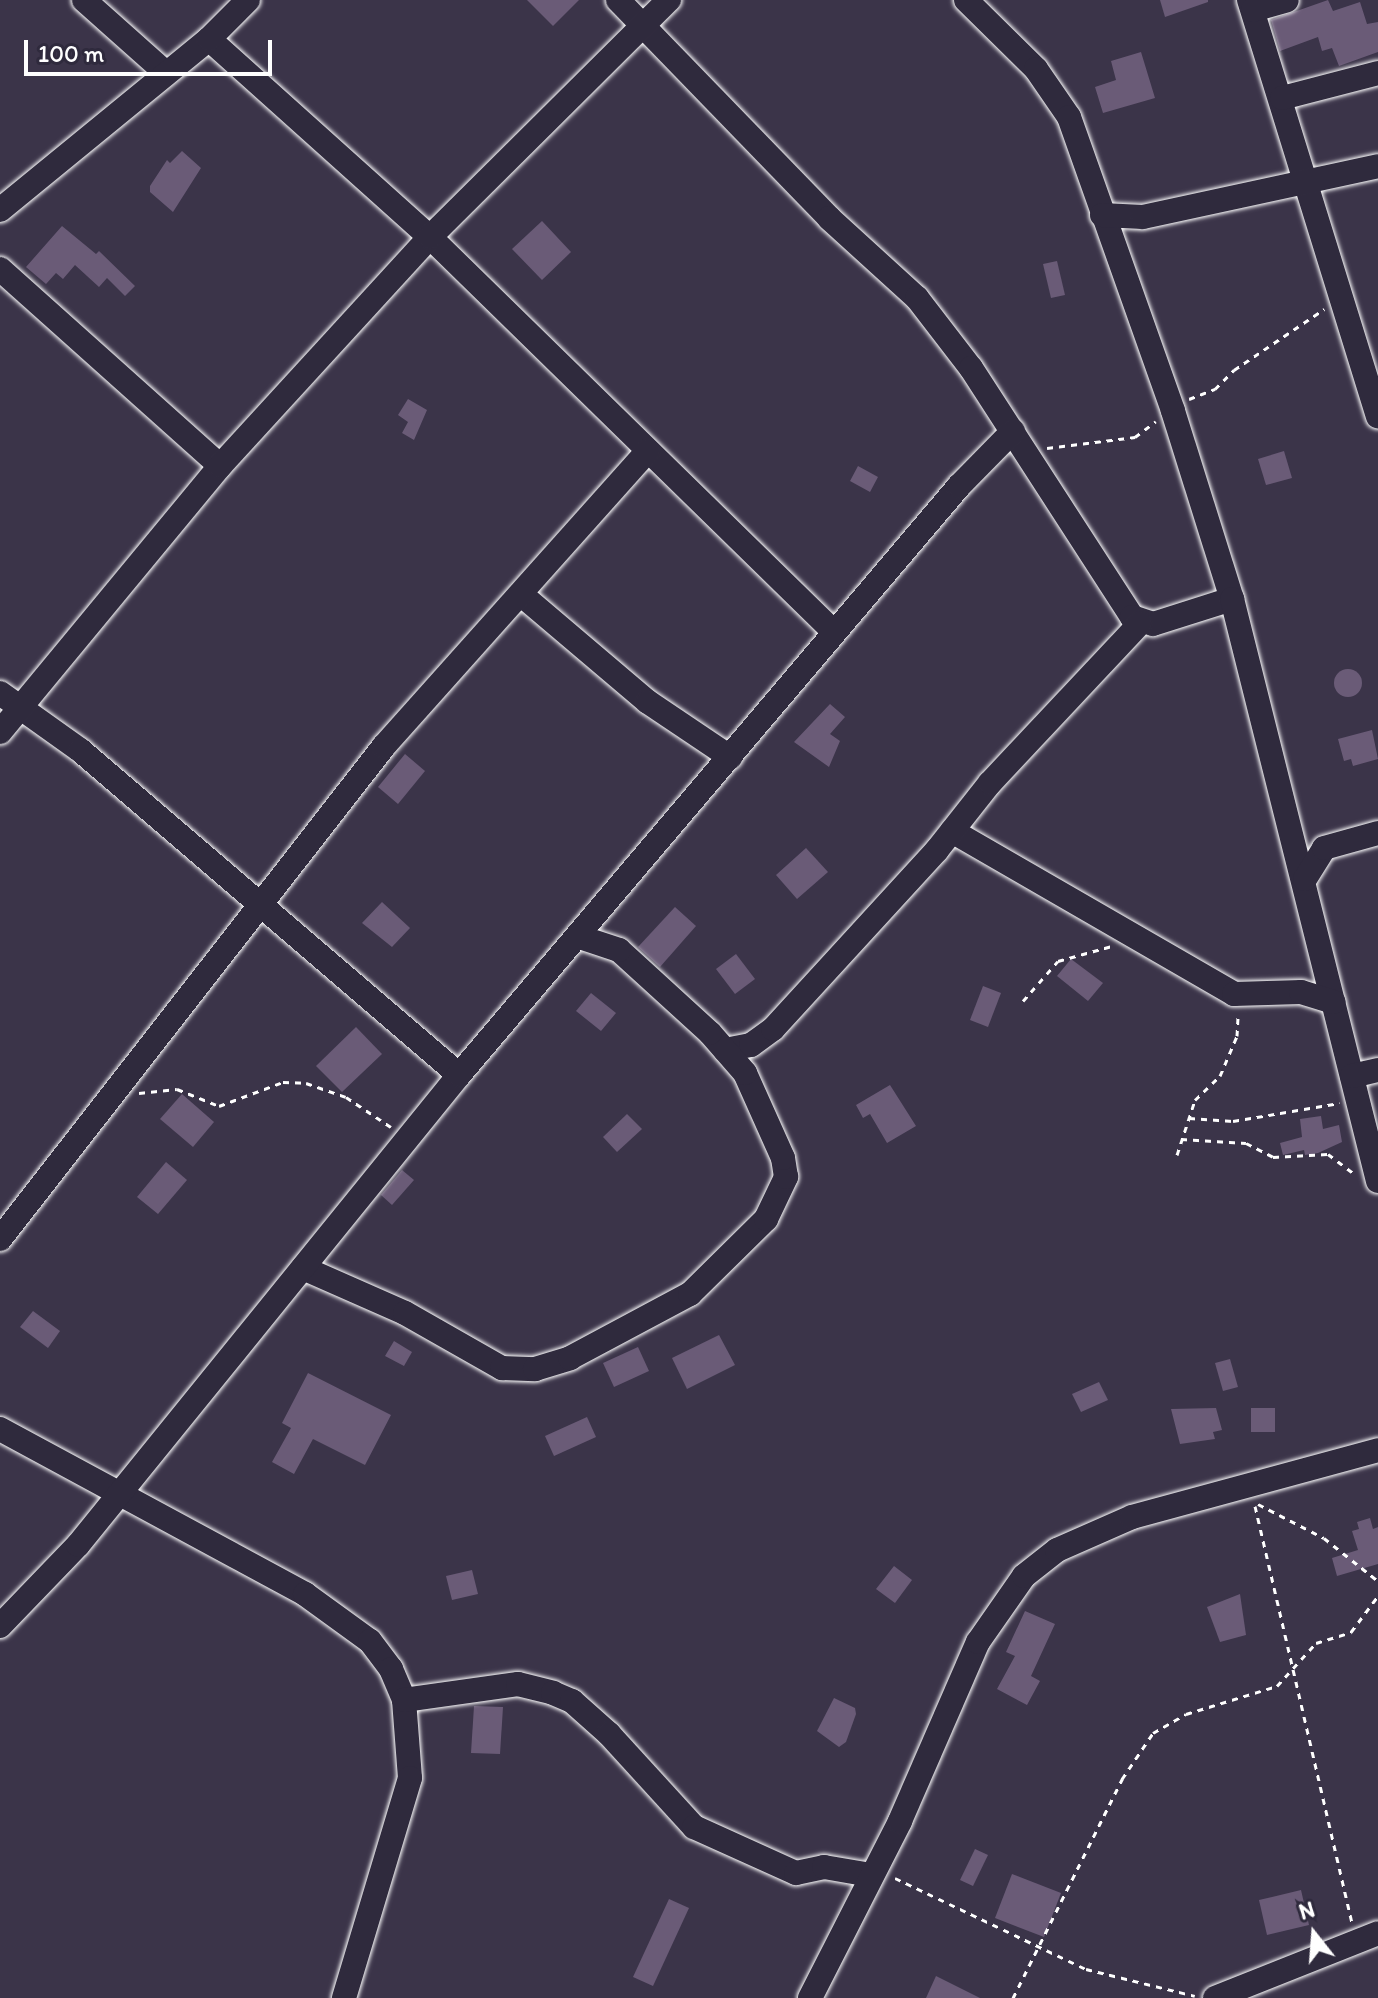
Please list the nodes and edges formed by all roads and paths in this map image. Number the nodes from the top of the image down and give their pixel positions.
1 (84, 0) edge
2 (248, 0) edge
3 (618, 0) edge
4 (669, 0) edge
5 (966, 0) edge
6 (1287, 0) edge
7 (1251, 5) edge
8 (642, 28) junction
9 (209, 39) junction
10 (166, 73) junction
11 (1378, 73) edge
12 (1282, 98) junction
13 (1378, 166) edge
14 (1306, 183) junction
15 (0, 210) edge
16 (1102, 215) junction
17 (1143, 217) junction
18 (430, 237) junction
19 (1114, 248) junction
20 (0, 269) edge
21 (1345, 307) junction
22 (1370, 360) edge
23 (1172, 410) junction
24 (1378, 416) edge
25 (1013, 431) junction
26 (648, 451) junction
27 (1028, 455) junction
28 (220, 466) junction
29 (523, 596) junction
30 (1232, 599) junction
31 (1140, 623) junction
32 (834, 632) junction
33 (0, 693) edge
34 (22, 708) junction
35 (0, 732) edge
36 (730, 757) junction
37 (1290, 822) junction
38 (952, 831) junction
39 (1378, 833) edge
40 (1339, 841) junction
41 (1305, 879) junction
42 (259, 900) junction
43 (580, 937) junction
44 (1143, 941) junction
45 (1322, 958) junction
46 (1277, 994) junction
47 (1023, 1001) dead end
48 (1334, 1002) junction
49 (725, 1050) junction
50 (1378, 1070) edge
51 (459, 1075) junction
52 (1354, 1085) junction
53 (116, 1092) junction
54 (1188, 1118) junction
55 (406, 1138) junction
56 (1181, 1139) junction
57 (1177, 1155) dead end
58 (1372, 1181) edge
59 (0, 1239) edge
60 (303, 1268) junction
61 (0, 1429) edge
62 (1378, 1450) edge
63 (1252, 1492) junction
64 (122, 1493) junction
65 (1378, 1581) edge
66 (1378, 1596) edge
67 (0, 1626) edge
68 (1294, 1669) junction
69 (404, 1700) junction
70 (871, 1875) junction
71 (1367, 1936) edge
72 (1040, 1947) junction
73 (344, 1998) edge
74 (810, 1998) edge
75 (1013, 1998) edge
76 (1197, 1998) edge
77 (1215, 1998) edge

1 - 10 street
2 - 9 street
3 - 8 street
4 - 8 street
5 - 16 street
6 - 7 street
7 - 12 street
8 - 18 street
8 - 25 street
9 - 10 street
9 - 18 street
10 - 15 street
11 - 12 street
12 - 14 street
13 - 14 street
14 - 17 street
14 - 21 street
16 - 17 street
16 - 19 street
17 - 19 street
18 - 26 street
18 - 28 street
19 - 23 street
20 - 28 street
21 - 22 street
21 - 23 path
22 - 24 street
23 - 27 path
23 - 30 street
25 - 27 street
25 - 32 street
26 - 29 street
26 - 32 street
27 - 31 street
28 - 34 street
29 - 36 street
29 - 42 street
30 - 31 street
30 - 37 street
31 - 38 street
32 - 36 street
33 - 34 street
34 - 35 street
34 - 42 street
36 - 43 street
37 - 40 street
37 - 41 street
38 - 44 street
38 - 49 street
39 - 40 street
40 - 41 street
41 - 45 street
42 - 51 street
42 - 53 street
43 - 49 street
43 - 51 street
44 - 46 street
44 - 47 path
45 - 46 street
45 - 48 street
46 - 48 street
46 - 54 path
48 - 52 street
49 - 60 street
50 - 52 street
51 - 55 street
52 - 54 path
52 - 58 street
53 - 55 path
53 - 59 street
54 - 56 path
55 - 60 street
56 - 57 path
56 - 58 path
60 - 64 street
61 - 64 street
62 - 63 street
63 - 65 path
63 - 68 path
63 - 70 street
64 - 67 street
64 - 69 street
66 - 68 path
68 - 71 path
68 - 72 path
69 - 70 street
69 - 73 street
70 - 72 path
70 - 74 street
71 - 77 street
72 - 75 path
72 - 76 path

